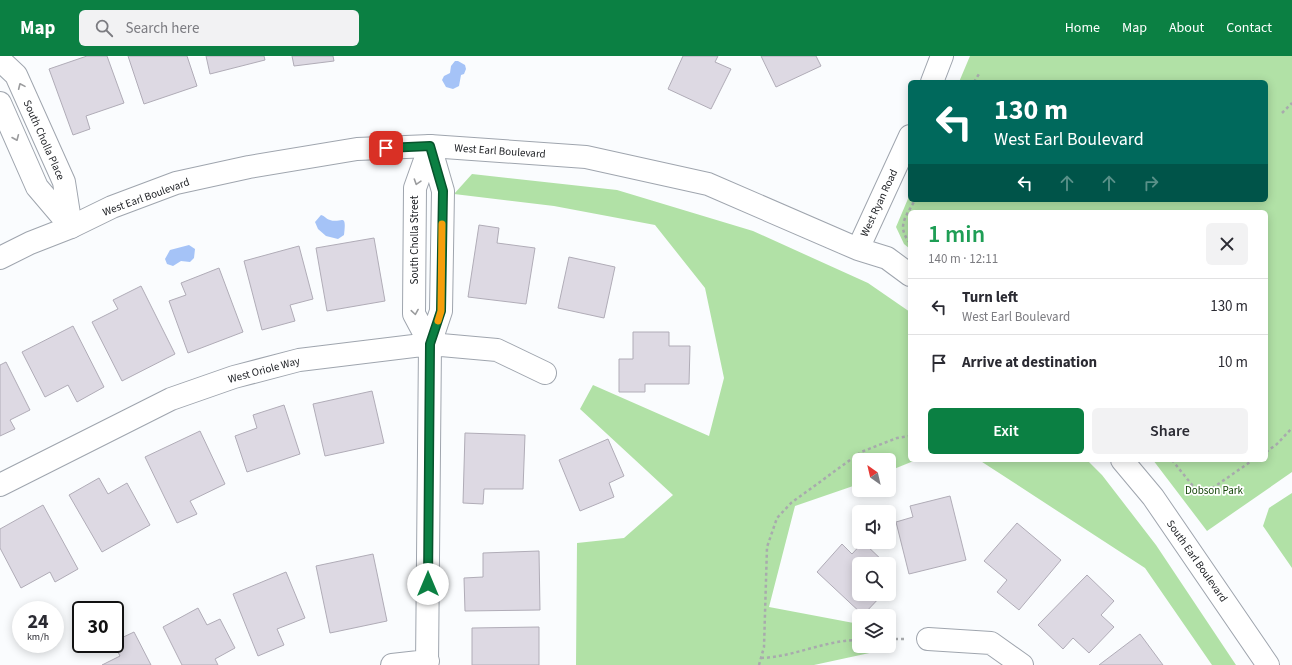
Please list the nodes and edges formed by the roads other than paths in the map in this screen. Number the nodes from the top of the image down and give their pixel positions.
1 (942, 56) edge
2 (0, 60) edge
3 (933, 80) edge
4 (0, 103) edge
5 (908, 140) edge
6 (430, 146) junction
7 (71, 227) junction
8 (858, 249) junction
9 (0, 258) edge
10 (908, 274) edge
11 (430, 344) junction
12 (545, 373) dead end
13 (1124, 462) edge
14 (0, 485) edge
15 (928, 639) dead end
16 (428, 663) edge
17 (392, 665) edge
18 (1022, 665) edge
19 (1268, 665) edge

1 - 3 street
7 -> 2 street, South Cholla Place
4 -> 7 street
5 - 8 street, West Ryan Road
6 - 7 street, West Earl Boulevard
6 - 8 street, West Earl Boulevard
6 - 11 street, South Cholla Street
7 - 9 street, West Earl Boulevard
8 - 10 street
11 - 12 street, West Oriole Way
11 - 14 street, West Oriole Way
11 - 16 street, South Cholla Street
13 - 19 street, South Earl Boulevard
15 - 18 street
16 - 17 street

